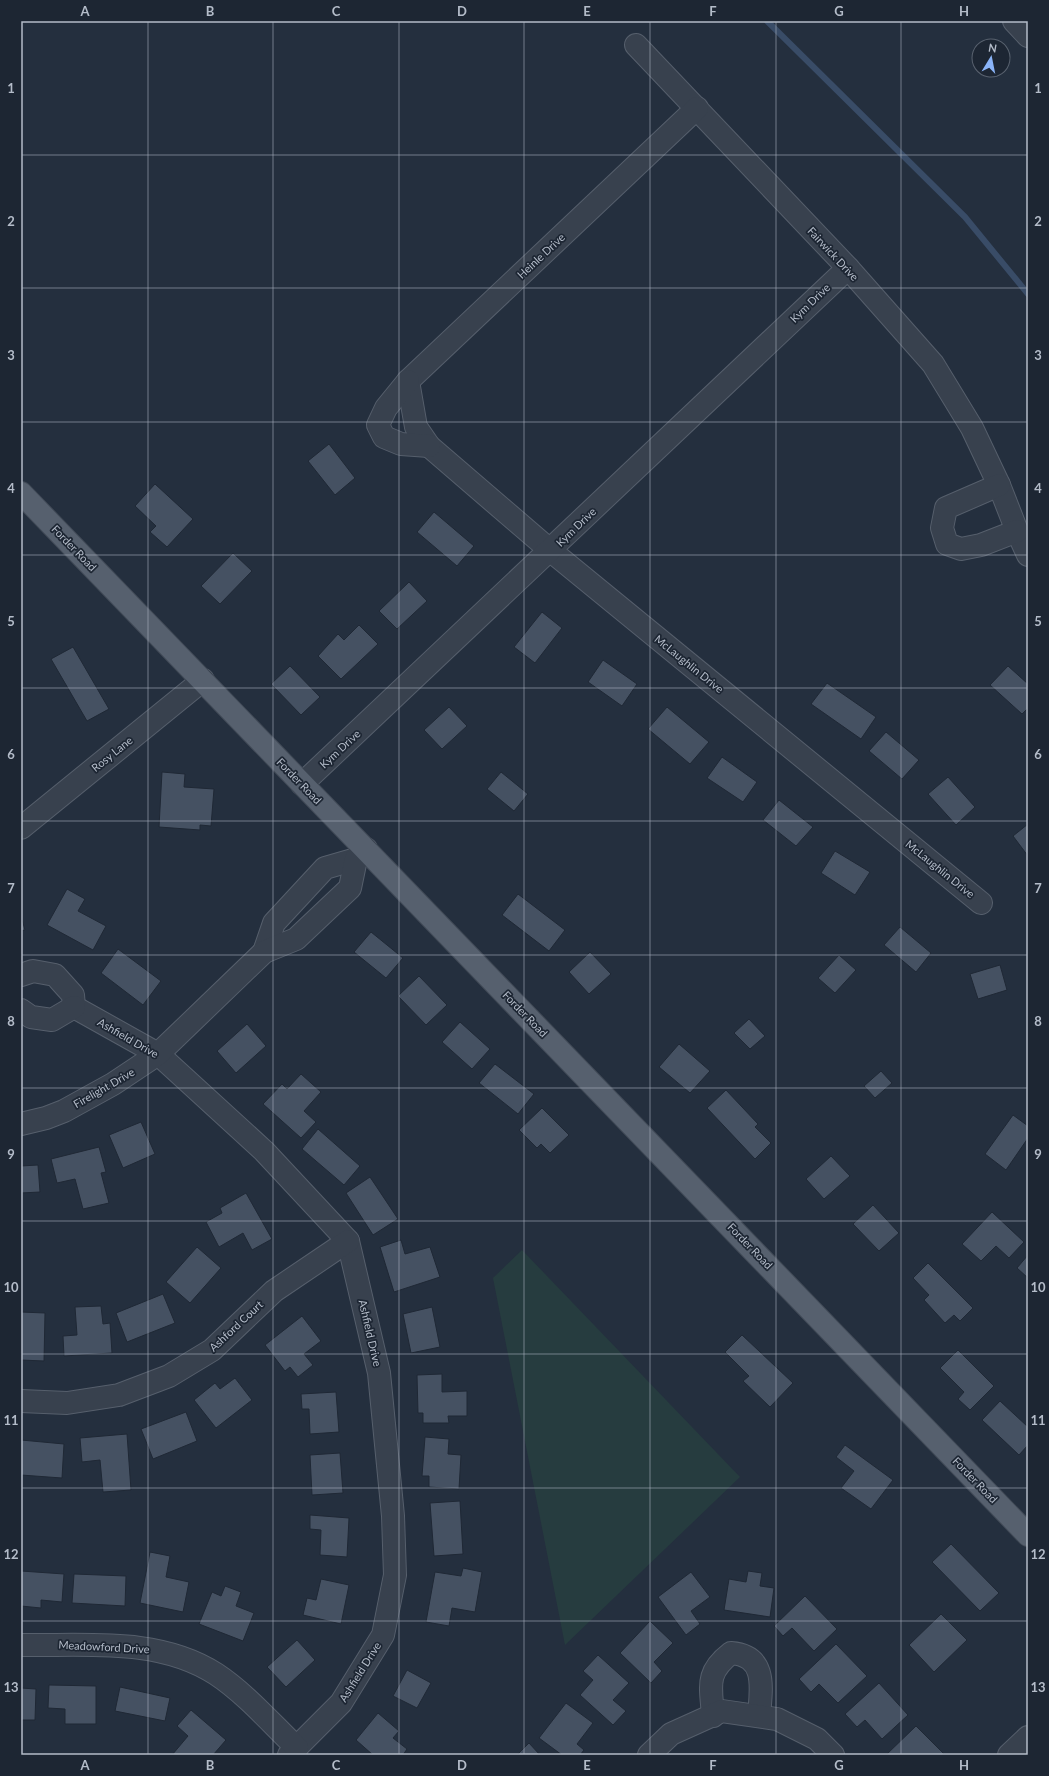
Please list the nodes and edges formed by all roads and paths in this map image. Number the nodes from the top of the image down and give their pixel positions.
1 (1014, 21) edge
2 (1028, 36) edge
3 (636, 46) dead end
4 (697, 108) junction
5 (848, 268) junction
6 (408, 382) junction
7 (429, 446) junction
8 (1000, 485) junction
9 (21, 493) edge
10 (1017, 531) junction
11 (551, 551) junction
12 (1028, 555) edge
13 (203, 680) junction
14 (302, 784) junction
15 (21, 828) edge
16 (361, 854) junction
17 (981, 903) dead end
18 (264, 952) junction
19 (21, 975) edge
20 (74, 1007) junction
21 (21, 1010) edge
22 (158, 1054) junction
23 (21, 1124) edge
24 (348, 1242) junction
25 (21, 1401) edge
26 (1028, 1535) edge
27 (21, 1645) edge
28 (713, 1716) junction
29 (759, 1716) junction
30 (1028, 1737) edge
31 (293, 1751) edge
32 (649, 1755) edge
33 (833, 1755) edge
34 (1009, 1755) edge

1 - 2 street
3 - 4 street, Fairwick Drive
4 - 5 street, Fairwick Drive
4 - 6 street, Heinle Drive
5 - 8 street, Fairwick Drive
5 - 11 street, Kym Drive
6 - 7 street, McLaughlin Drive
6 - 7 street, Heinle Drive
7 - 11 street, McLaughlin Drive
8 - 10 street, Fairwick Drive
8 - 10 street
9 - 13 main road, Forder Road
10 - 12 street, Fairwick Drive
11 - 14 street, Kym Drive
11 - 17 street, McLaughlin Drive
13 - 14 main road, Forder Road
13 - 15 street, Rosy Lane
14 - 16 main road, Forder Road
16 - 18 street, Firelight Drive
16 - 18 street, Firelight Drive
16 - 26 main road, Forder Road
18 - 22 street, Firelight Drive
19 - 20 street
20 - 21 street
20 - 22 street, Ashfield Drive
22 - 23 street, Firelight Drive
22 - 24 street, Ashfield Drive
24 - 25 street, Ashford Court
24 - 31 street, Ashfield Drive
27 - 31 street, Meadowford Drive
28 - 29 street
28 - 29 street
28 - 32 street
29 - 33 street
30 - 34 street

